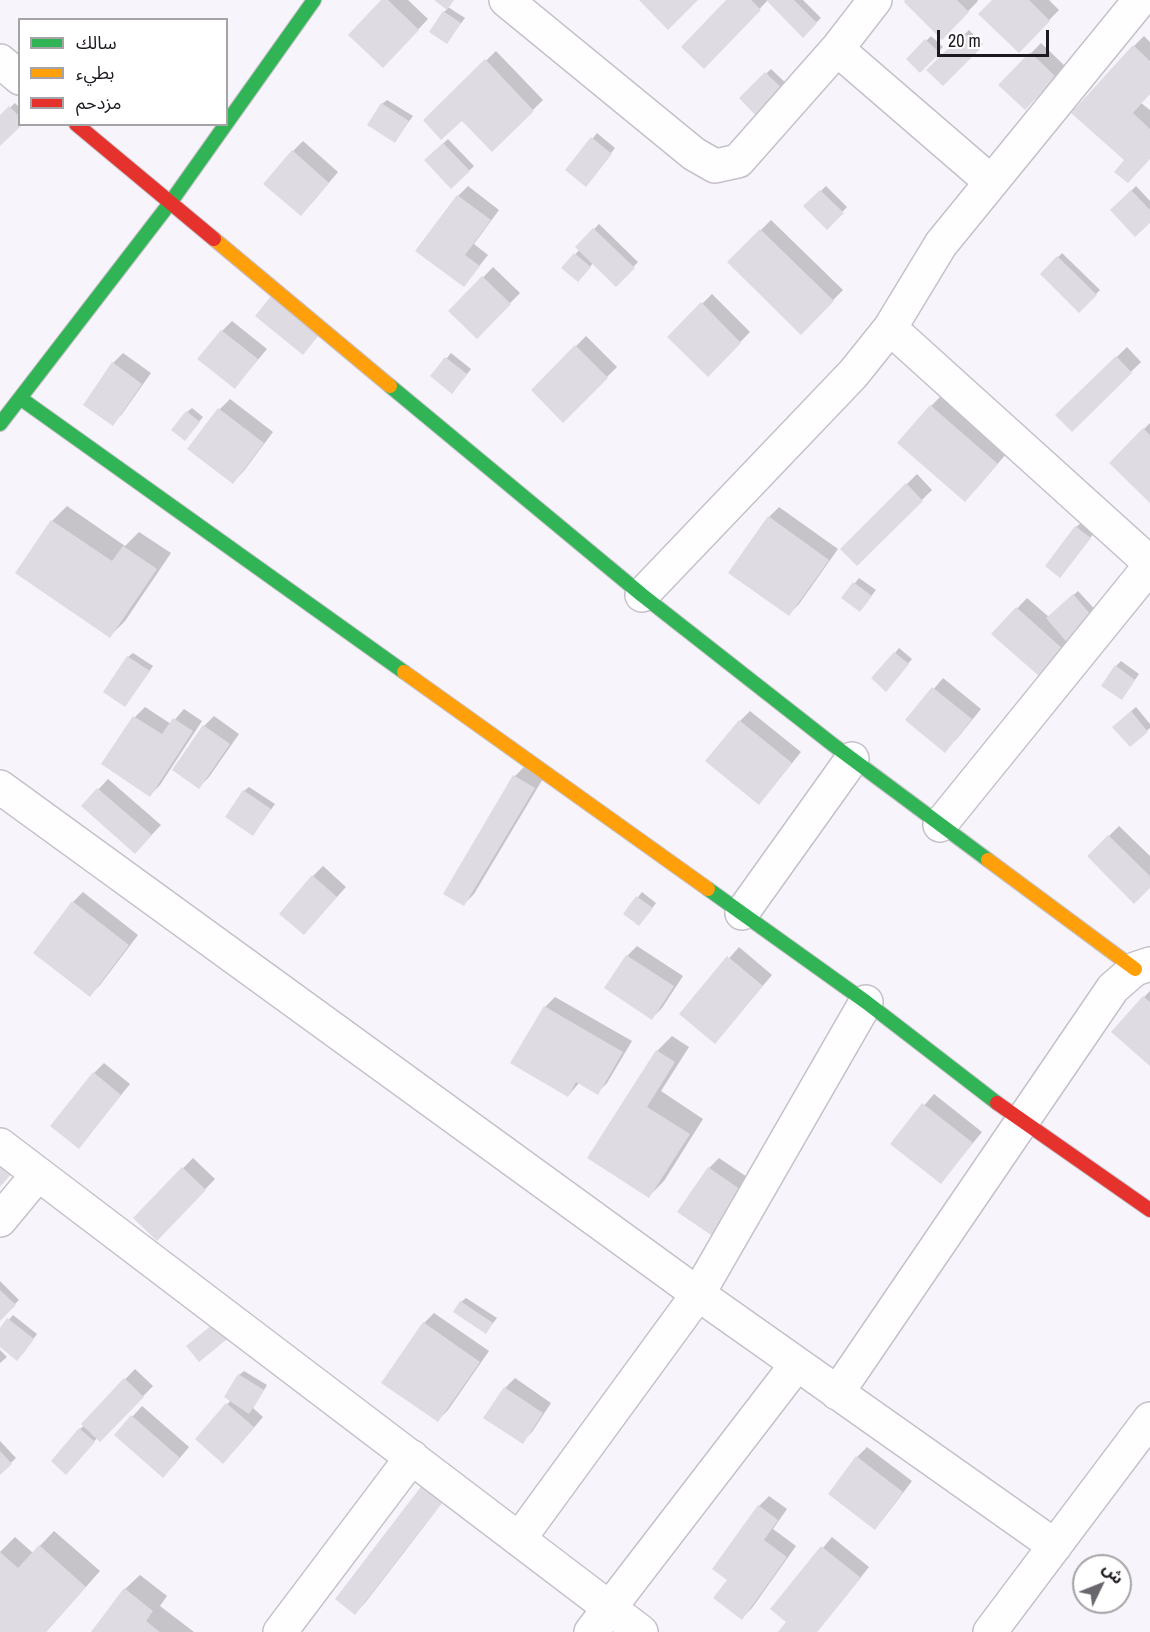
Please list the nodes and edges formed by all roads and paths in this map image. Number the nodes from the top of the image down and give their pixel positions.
1 (314, 0) edge
2 (506, 0) edge
3 (875, 0) edge
4 (1140, 0) edge
5 (837, 50) junction
6 (0, 62) edge
7 (18, 76) edge
8 (228, 121) edge
9 (78, 126) edge
10 (225, 126) edge
11 (990, 181) junction
12 (170, 203) junction
13 (890, 328) junction
14 (20, 398) junction
15 (0, 424) edge
16 (1150, 564) edge
17 (642, 595) junction
18 (852, 759) junction
19 (0, 787) edge
20 (940, 825) junction
21 (742, 913) junction
22 (1143, 966) edge
23 (866, 1002) junction
24 (1022, 1122) junction
25 (0, 1145) edge
26 (38, 1174) junction
27 (1150, 1210) edge
28 (0, 1220) edge
29 (698, 1294) junction
30 (797, 1364) junction
31 (837, 1393) junction
32 (1150, 1419) edge
33 (412, 1457) junction
34 (519, 1539) junction
35 (1055, 1546) junction
36 (600, 1620) edge
37 (280, 1632) edge
38 (641, 1632) edge
39 (990, 1632) edge

1 - 8 street
2 - 5 street
3 - 5 street
4 - 11 street
5 - 11 street
6 - 7 street
9 - 12 street
10 - 12 street
11 - 13 street
12 - 14 street
12 - 17 street
13 - 16 street
13 - 17 street
14 - 15 street
14 - 21 street
16 - 20 street
17 - 18 street
18 - 20 street
18 - 21 street
19 - 29 street
20 - 22 street
21 - 23 street
22 - 24 street
23 - 24 street
23 - 29 street
24 - 27 street
24 - 31 street
25 - 26 street
26 - 28 street
26 - 33 street
29 - 30 street
29 - 34 street
30 - 31 street
30 - 36 street
31 - 35 street
32 - 35 street
33 - 34 street
33 - 37 street
34 - 36 street
35 - 39 street
36 - 38 street

